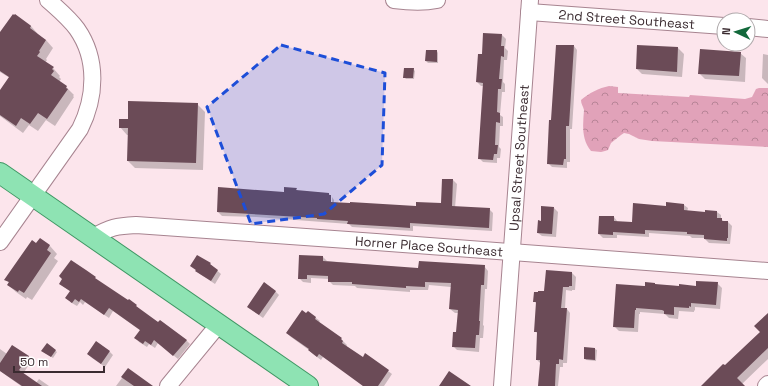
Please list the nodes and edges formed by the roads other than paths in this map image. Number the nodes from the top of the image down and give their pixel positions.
1 (48, 0) edge
2 (394, 0) edge
3 (435, 1) edge
4 (529, 6) edge
5 (716, 25) edge
6 (756, 28) edge
7 (768, 29) edge
8 (0, 173) edge
9 (33, 195) junction
10 (93, 237) junction
11 (0, 242) edge
12 (512, 252) junction
13 (768, 271) edge
14 (219, 324) junction
15 (168, 386) edge
16 (308, 386) edge
17 (502, 386) edge

1 - 9 street
2 - 3 street
4 - 5 street, 2nd Street Southeast
4 - 12 street, Upsal Street Southeast
6 - 7 street
8 - 9 main road
9 - 10 main road
9 - 11 street
10 - 12 street, Horner Place Southeast
10 - 14 main road
12 - 13 street, Horner Place Southeast
12 - 17 street, Upsal Street Southeast
14 - 15 street
14 - 16 main road

